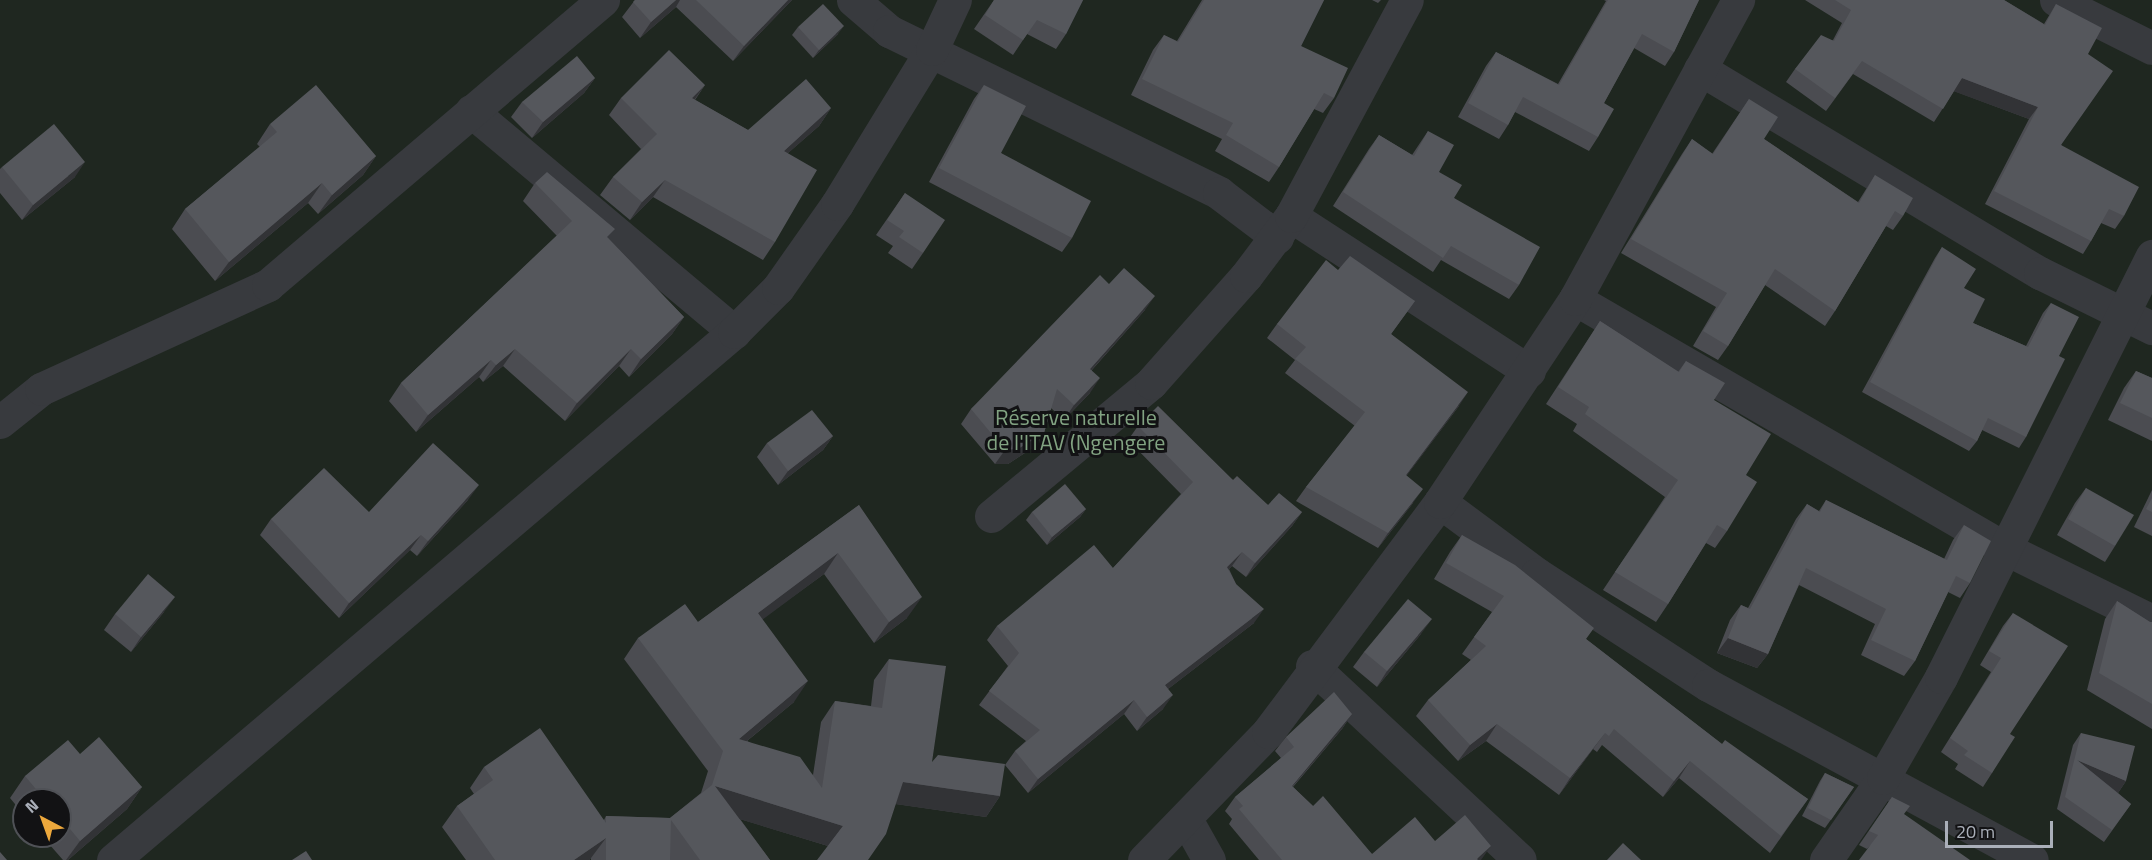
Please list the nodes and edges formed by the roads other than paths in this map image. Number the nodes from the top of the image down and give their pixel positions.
1 (603, 0) edge
2 (853, 0) edge
3 (955, 0) edge
4 (1407, 0) edge
5 (1738, 0) edge
6 (2056, 0) edge
7 (2152, 48) edge
8 (932, 49) junction
9 (1700, 69) junction
10 (471, 111) junction
11 (1284, 226) junction
12 (2152, 255) edge
13 (1575, 299) junction
14 (2120, 316) junction
15 (2152, 328) edge
16 (734, 332) junction
17 (1529, 371) junction
18 (0, 422) edge
19 (1440, 502) junction
20 (991, 516) dead end
21 (2008, 550) junction
22 (2152, 621) edge
23 (1312, 666) junction
24 (1883, 778) junction
25 (1186, 819) junction
26 (113, 860) edge
27 (1144, 860) edge
28 (1209, 860) edge
29 (1520, 860) edge
30 (1826, 860) edge
31 (2032, 860) edge

1 - 10 street
2 - 8 street
3 - 8 street
4 - 11 street
5 - 9 street
6 - 7 street
8 - 11 street
8 - 16 street
9 - 13 street
9 - 14 street
10 - 16 street
10 - 18 street
11 - 17 street
11 - 20 street
12 - 14 street
13 - 17 street
13 - 21 street
14 - 15 street
14 - 21 street
16 - 26 street
17 - 19 street
19 - 23 street
19 - 24 street
21 - 22 street
21 - 24 street
23 - 25 street
23 - 29 street
24 - 30 street
24 - 31 street
25 - 27 street
25 - 28 street

